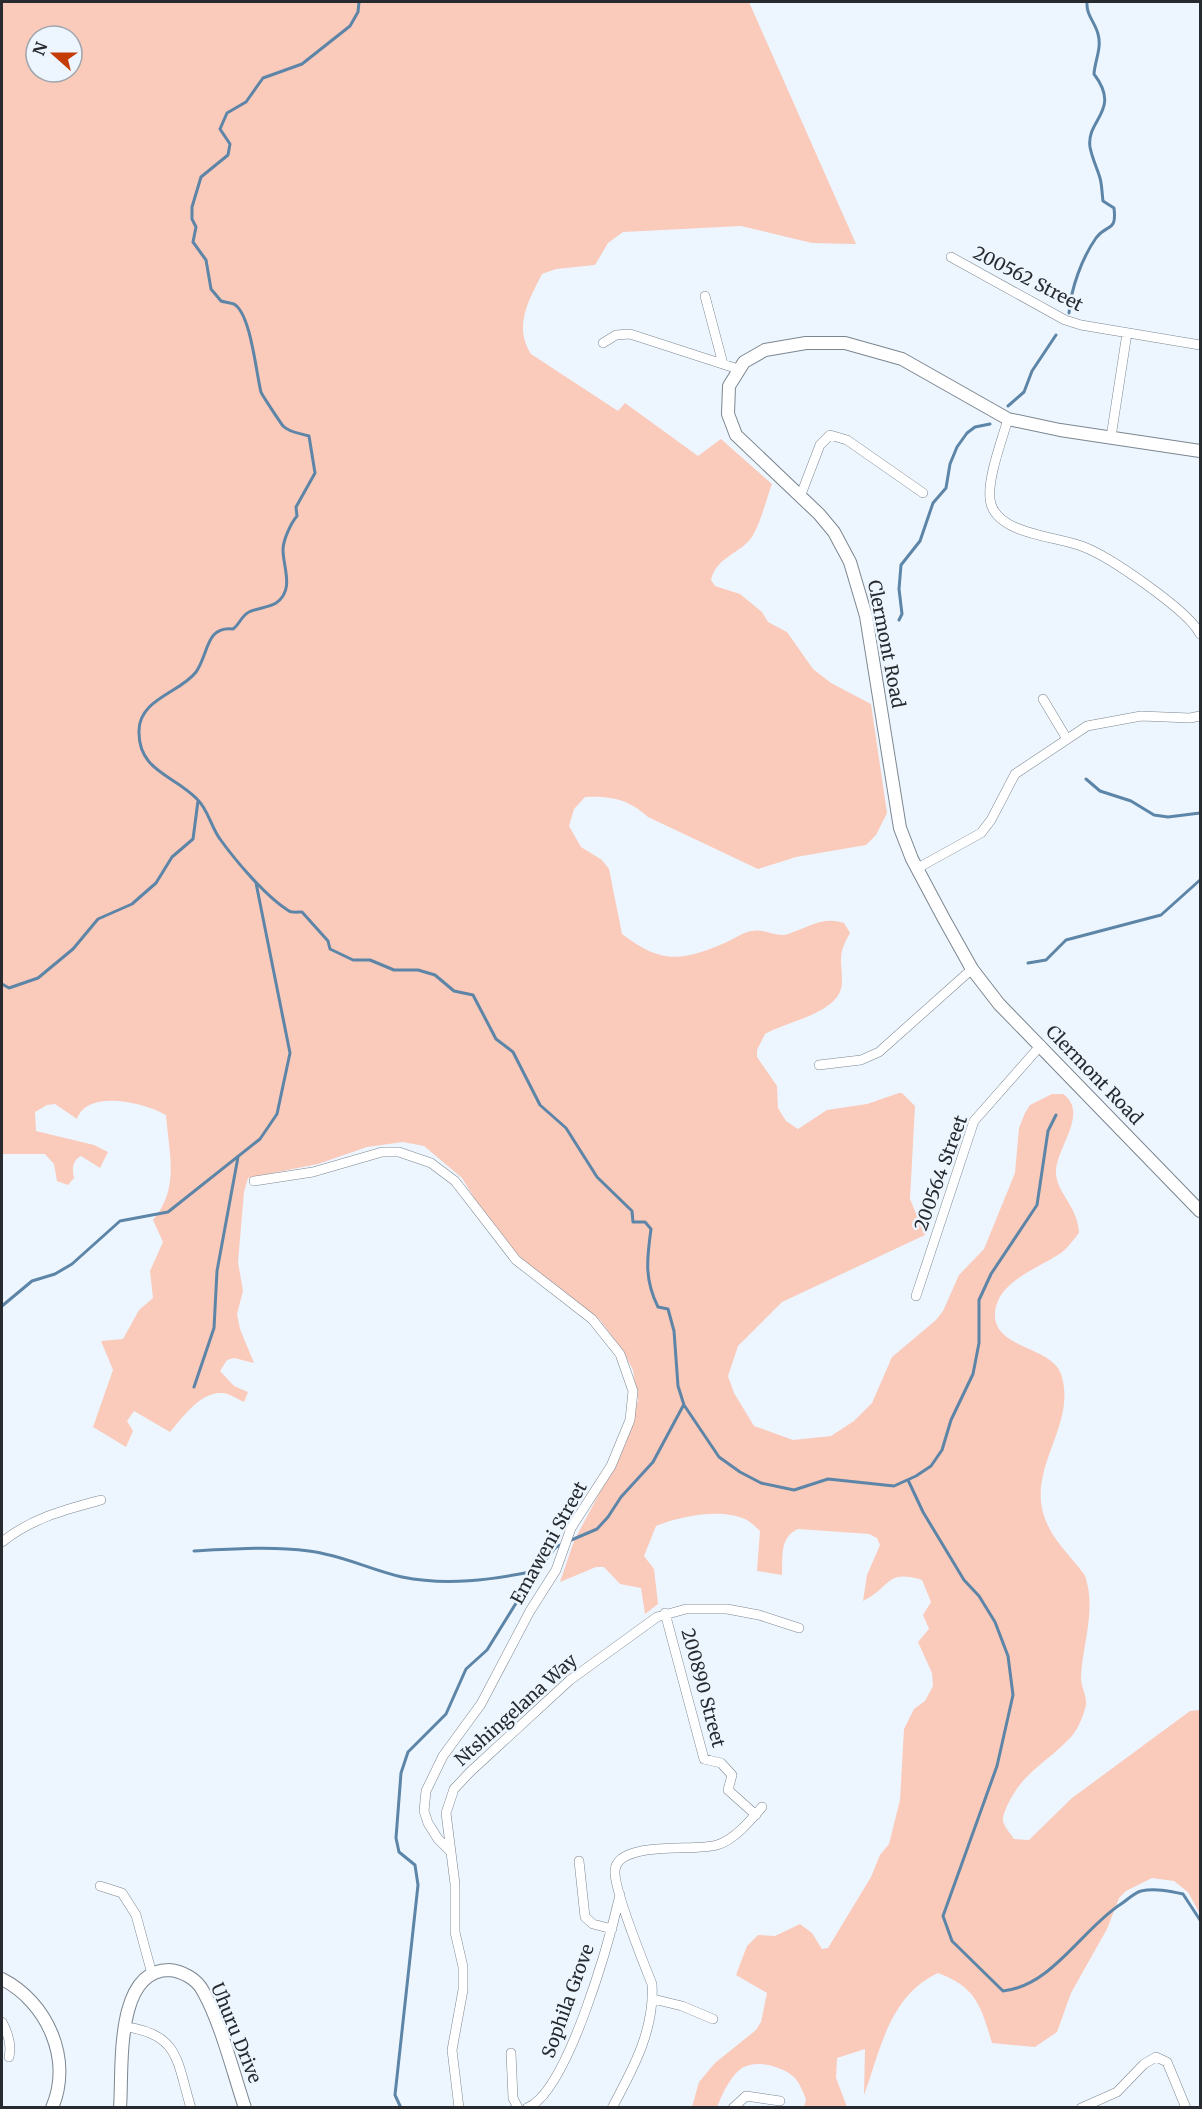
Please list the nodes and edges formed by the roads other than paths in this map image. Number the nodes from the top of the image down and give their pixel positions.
1 (951, 257) dead end
2 (705, 296) dead end
3 (1126, 333) junction
4 (603, 343) dead end
5 (1200, 345) edge
6 (723, 364) junction
7 (738, 369) junction
8 (1008, 419) junction
9 (1111, 437) junction
10 (1200, 451) edge
11 (923, 493) dead end
12 (800, 496) junction
13 (1200, 634) edge
14 (1043, 699) dead end
15 (1200, 716) edge
16 (1067, 739) junction
17 (916, 869) junction
18 (972, 969) junction
19 (1041, 1045) junction
20 (819, 1065) dead end
21 (254, 1181) dead end
22 (1200, 1211) edge
23 (916, 1296) dead end
24 (101, 1500) dead end
25 (2, 1542) edge
26 (665, 1613) junction
27 (799, 1628) dead end
28 (450, 1851) junction
29 (579, 1861) dead end
30 (100, 1886) dead end
31 (620, 1895) junction
32 (612, 1929) junction
33 (152, 1974) junction
34 (2, 1979) edge
35 (653, 1999) junction
36 (713, 2019) dead end
37 (2, 2022) edge
38 (126, 2027) junction
39 (511, 2053) dead end
40 (9, 2057) dead end
41 (1108, 2097) junction
42 (780, 2101) dead end
43 (52, 2108) edge
44 (120, 2108) edge
45 (191, 2108) edge
46 (245, 2108) edge
47 (459, 2108) edge
48 (518, 2108) edge
49 (527, 2108) edge
50 (612, 2108) edge
51 (733, 2108) edge
52 (1081, 2108) edge
53 (1112, 2108) edge
54 (1186, 2108) edge

1 - 3 street, 200562 Street
2 - 6 street
3 - 5 street, 200562 Street
3 - 9 street
4 - 6 street
6 - 7 street
7 - 8 street
7 - 12 street, Clermont Road
8 - 9 street
8 - 13 street
9 - 10 street
11 - 12 street
12 - 17 street, Clermont Road
14 - 16 street
15 - 16 street
16 - 17 street
17 - 18 street, Clermont Road
18 - 19 street, Clermont Road
18 - 20 street
19 - 22 street, Clermont Road
19 - 23 street, 200564 Street
21 - 28 street, Emaweni Street
24 - 25 street
26 - 27 street, Ntshingelana Way
26 - 28 street, Ntshingelana Way
26 - 31 street, 200890 Street
28 - 47 street, Ntshingelana Way
29 - 32 street
30 - 33 street
31 - 32 street, Sophila Grove
31 - 35 street
32 - 49 street, Sophila Grove
33 - 38 street
33 - 46 street, Uhuru Drive
34 - 43 street
35 - 36 street
35 - 50 street
37 - 40 street
38 - 44 street
38 - 45 street
39 - 48 street, Sophila Grove
41 - 52 street
41 - 53 street
41 - 54 street
42 - 51 street

